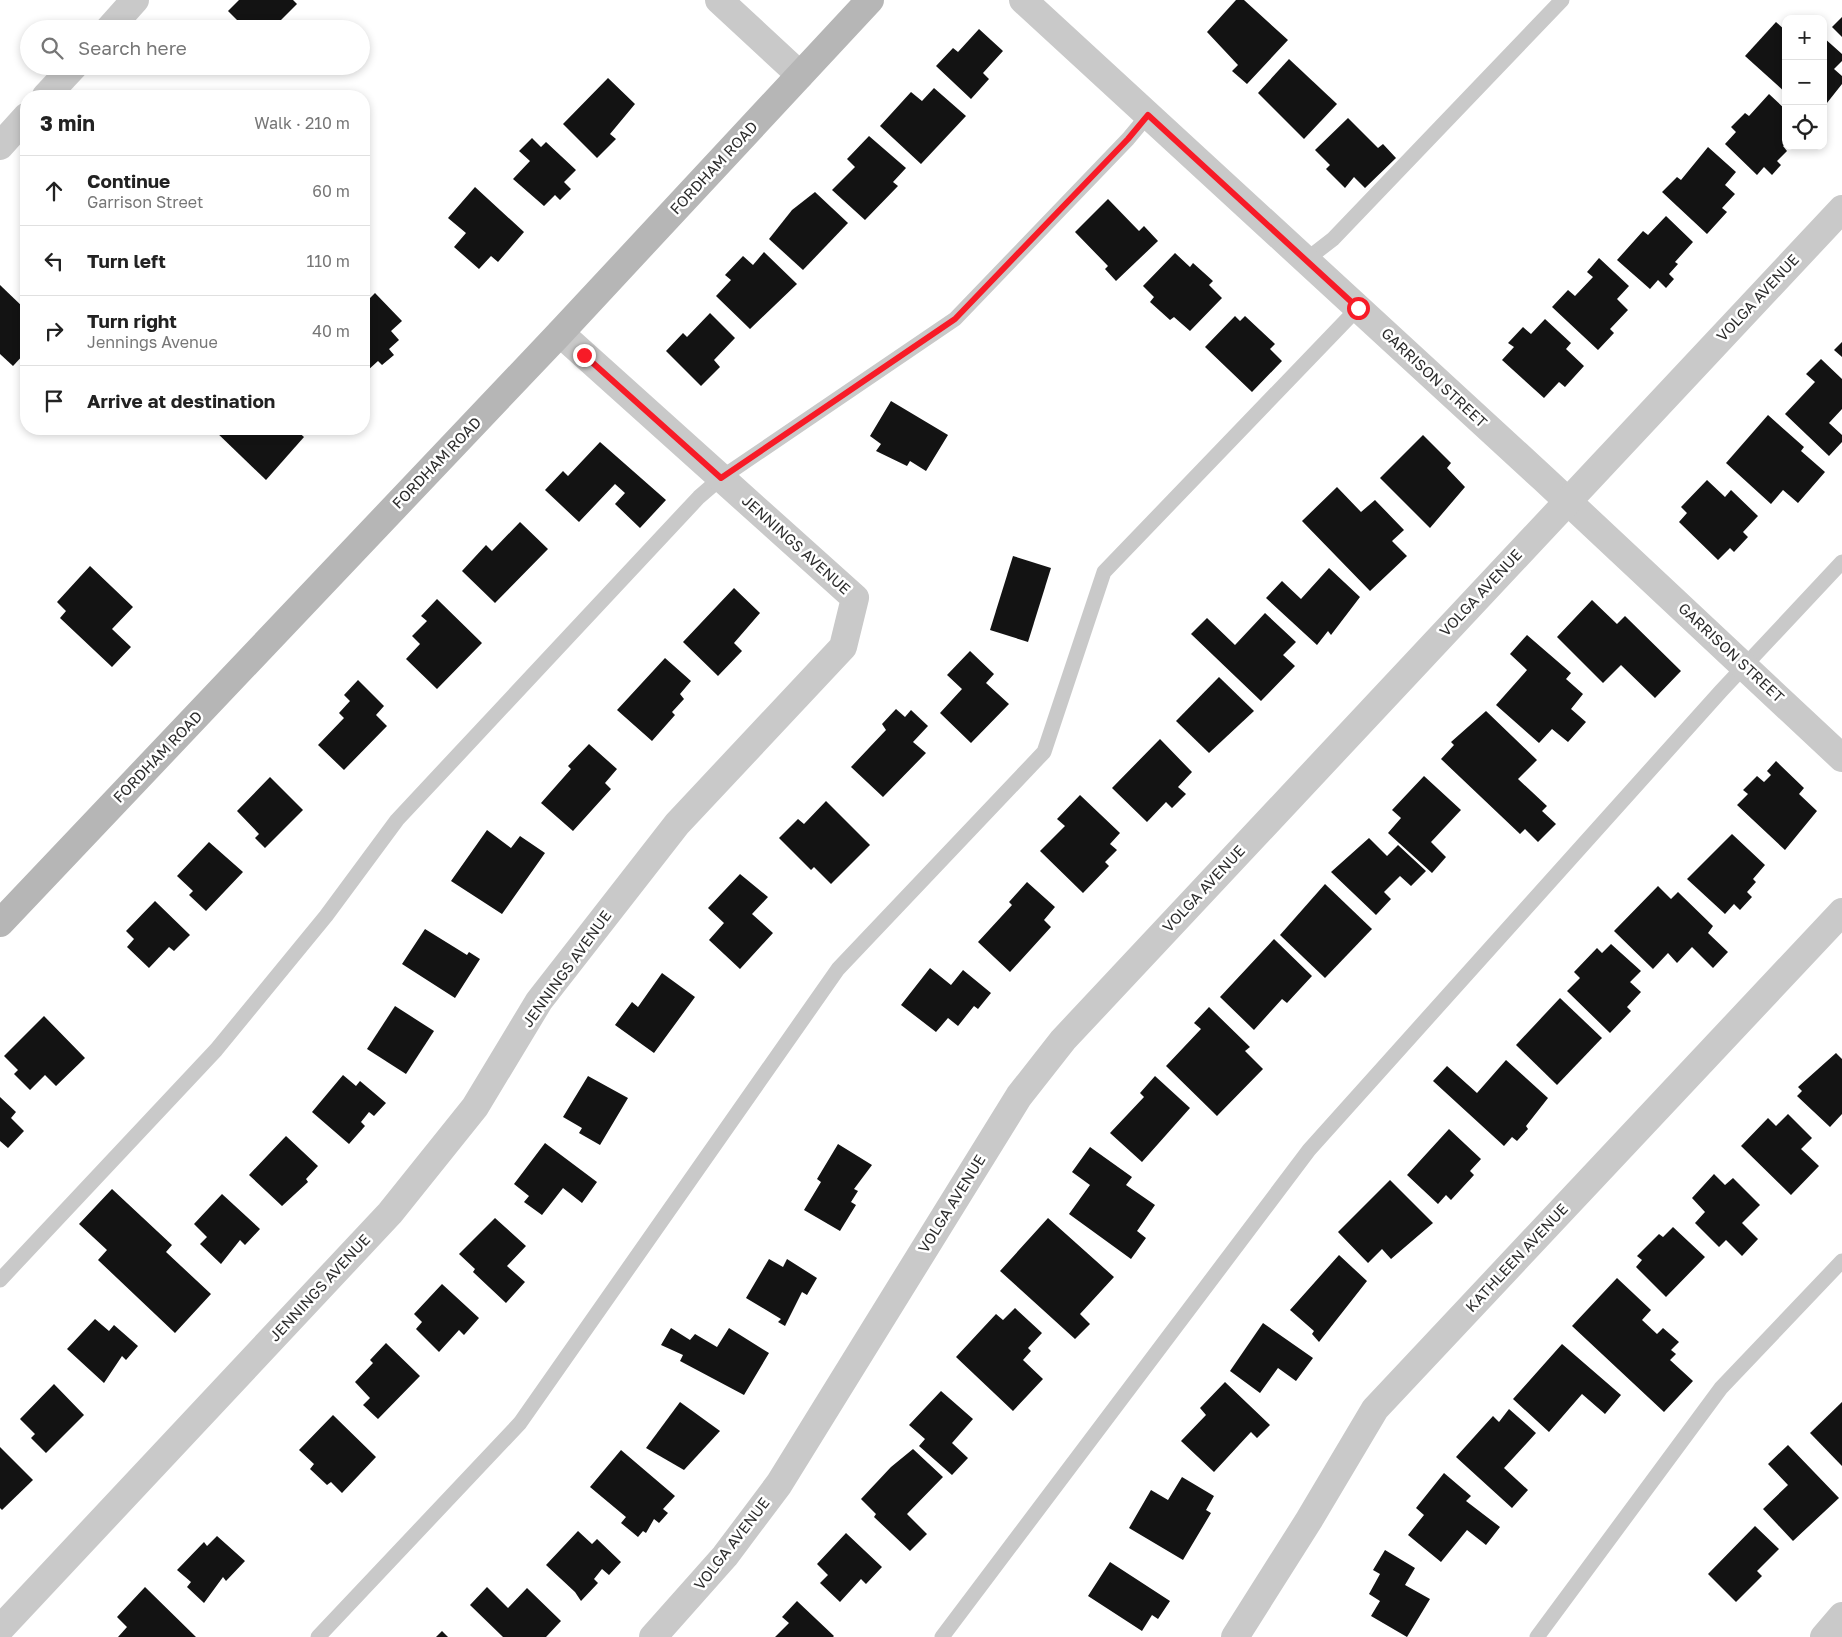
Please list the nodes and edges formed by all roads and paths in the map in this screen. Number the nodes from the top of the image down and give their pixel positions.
1 (135, 0) edge
2 (719, 0) edge
3 (870, 0) edge
4 (1023, 0) edge
5 (1562, 0) edge
6 (116, 20) edge
7 (66, 75) edge
8 (800, 75) junction
9 (52, 90) edge
10 (1148, 115) junction
11 (20, 124) edge
12 (0, 146) edge
13 (1842, 209) edge
14 (1306, 260) junction
15 (1358, 308) junction
16 (560, 333) junction
17 (721, 478) junction
18 (1568, 501) junction
19 (1842, 562) edge
20 (1744, 666) junction
21 (1842, 758) edge
22 (1842, 912) edge
23 (0, 923) edge
24 (1842, 1261) edge
25 (0, 1280) edge
26 (1842, 1616) edge
27 (0, 1629) edge
28 (318, 1637) edge
29 (653, 1637) edge
30 (942, 1637) edge
31 (1235, 1637) edge
32 (1537, 1637) edge
33 (1824, 1637) edge

1 - 6 street
2 - 8 street
3 - 8 street, FORDHAM ROAD
4 - 10 street, GARRISON STREET
5 - 14 lane
7 - 9 street
8 - 16 street, FORDHAM ROAD
10 - 14 street, GARRISON STREET
10 - 17 lane
11 - 12 street
13 - 18 street, VOLGA AVENUE
14 - 15 street, GARRISON STREET
15 - 18 street, GARRISON STREET
15 - 28 lane
16 - 17 street, JENNINGS AVENUE
16 - 23 street, FORDHAM ROAD
17 - 25 lane
17 - 27 street, JENNINGS AVENUE
18 - 20 street, GARRISON STREET
18 - 29 street, VOLGA AVENUE
19 - 20 lane
20 - 21 street, GARRISON STREET
20 - 30 lane
22 - 31 street, KATHLEEN AVENUE
24 - 32 lane
26 - 33 street

